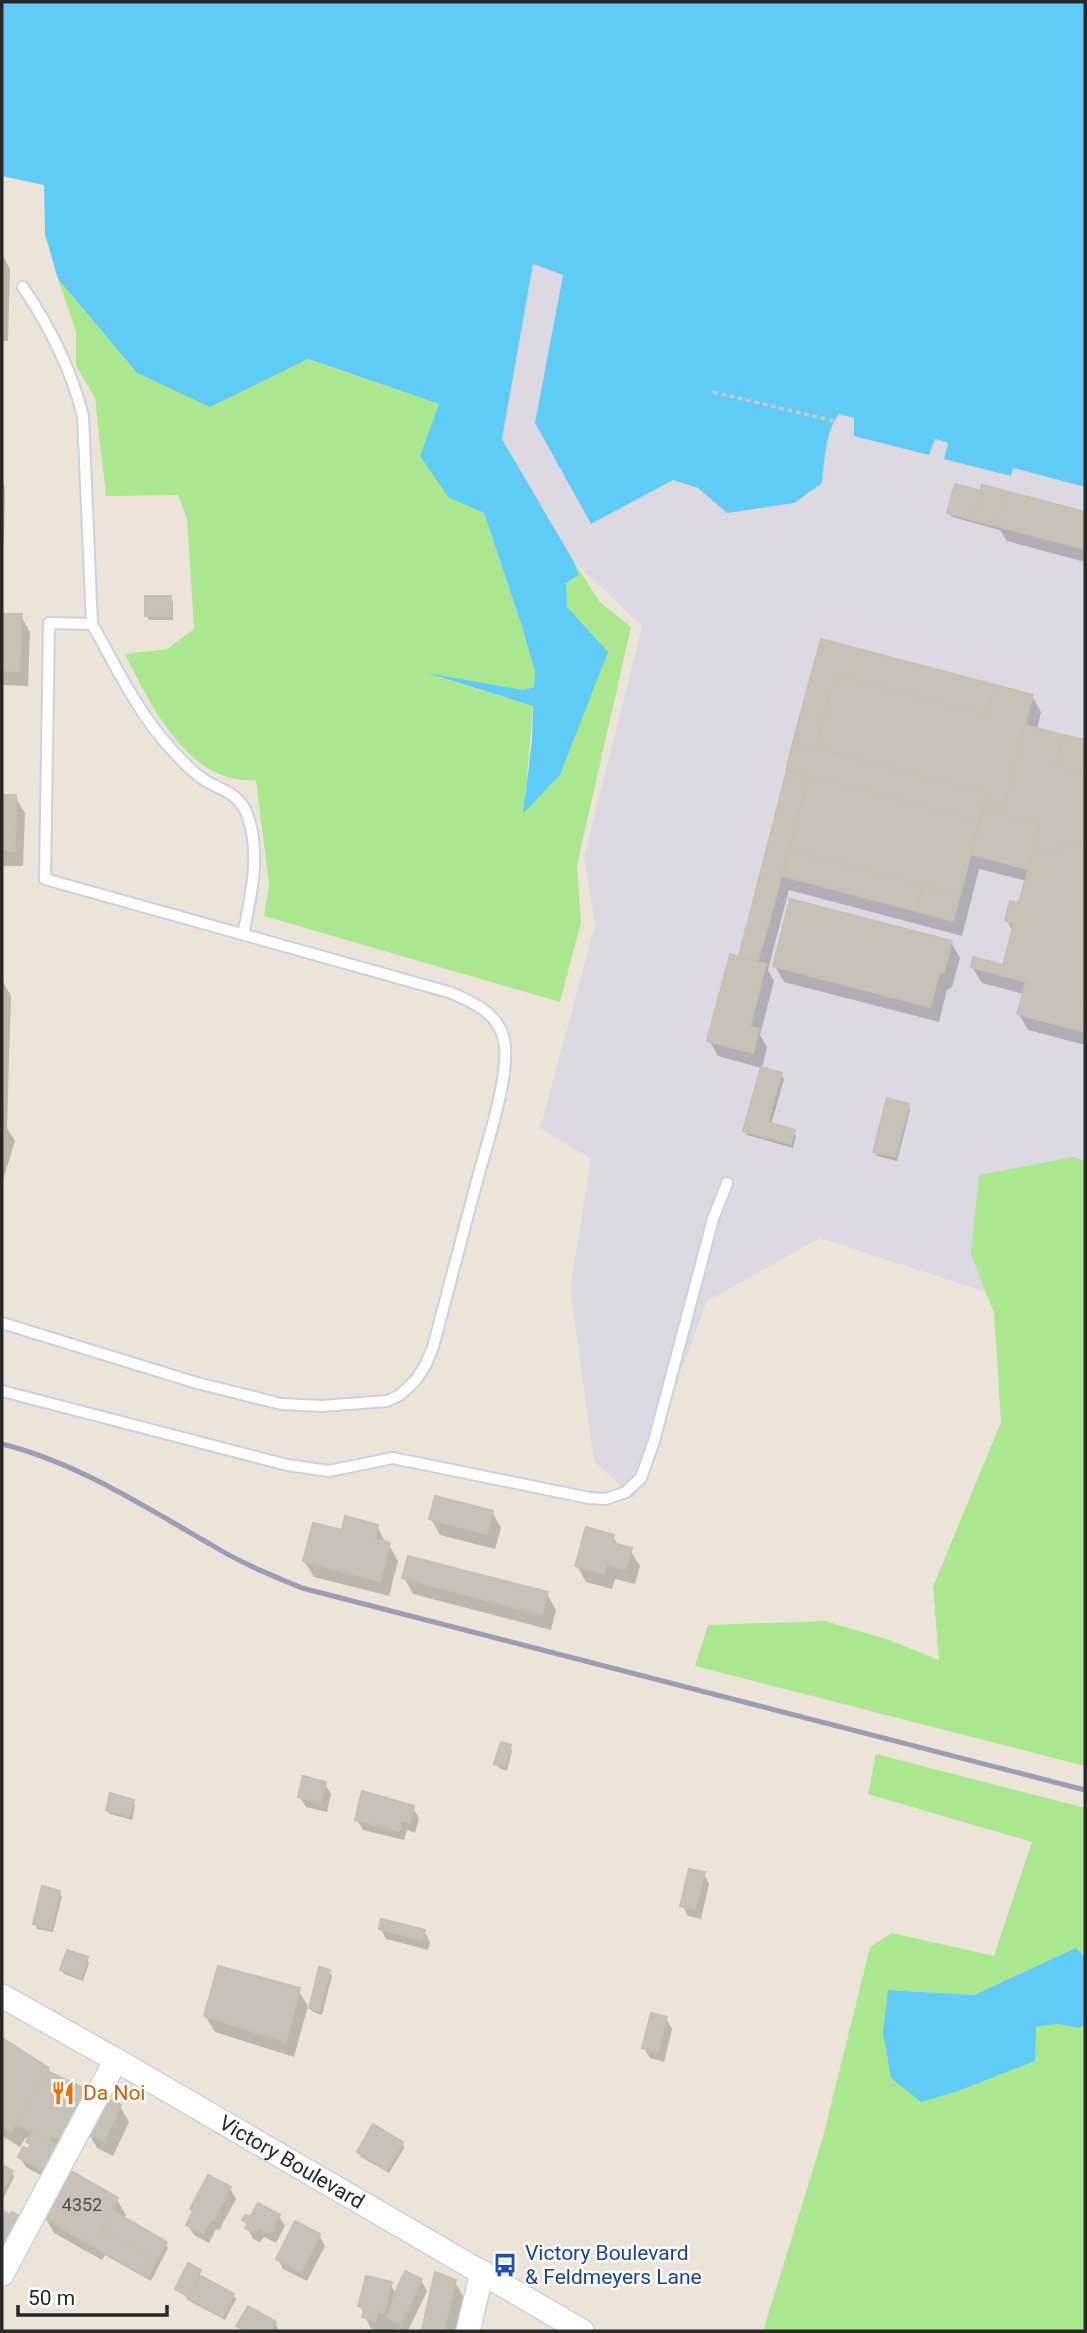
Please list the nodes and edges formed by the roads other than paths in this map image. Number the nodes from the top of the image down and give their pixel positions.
1 (23, 287) dead end
2 (93, 624) junction
3 (243, 934) junction
4 (727, 1183) dead end
5 (2, 1324) edge
6 (2, 1391) edge
7 (2, 1996) edge
8 (116, 2060) junction
9 (482, 2272) junction
10 (2, 2274) edge
11 (468, 2331) edge
12 (582, 2331) edge

1 - 2 lane
2 - 3 lane
2 - 3 lane
3 - 5 lane
4 - 6 lane
7 - 8 street, Victory Boulevard
8 - 9 street, Victory Boulevard
8 - 10 street
9 - 11 street
9 - 12 street, Victory Boulevard

